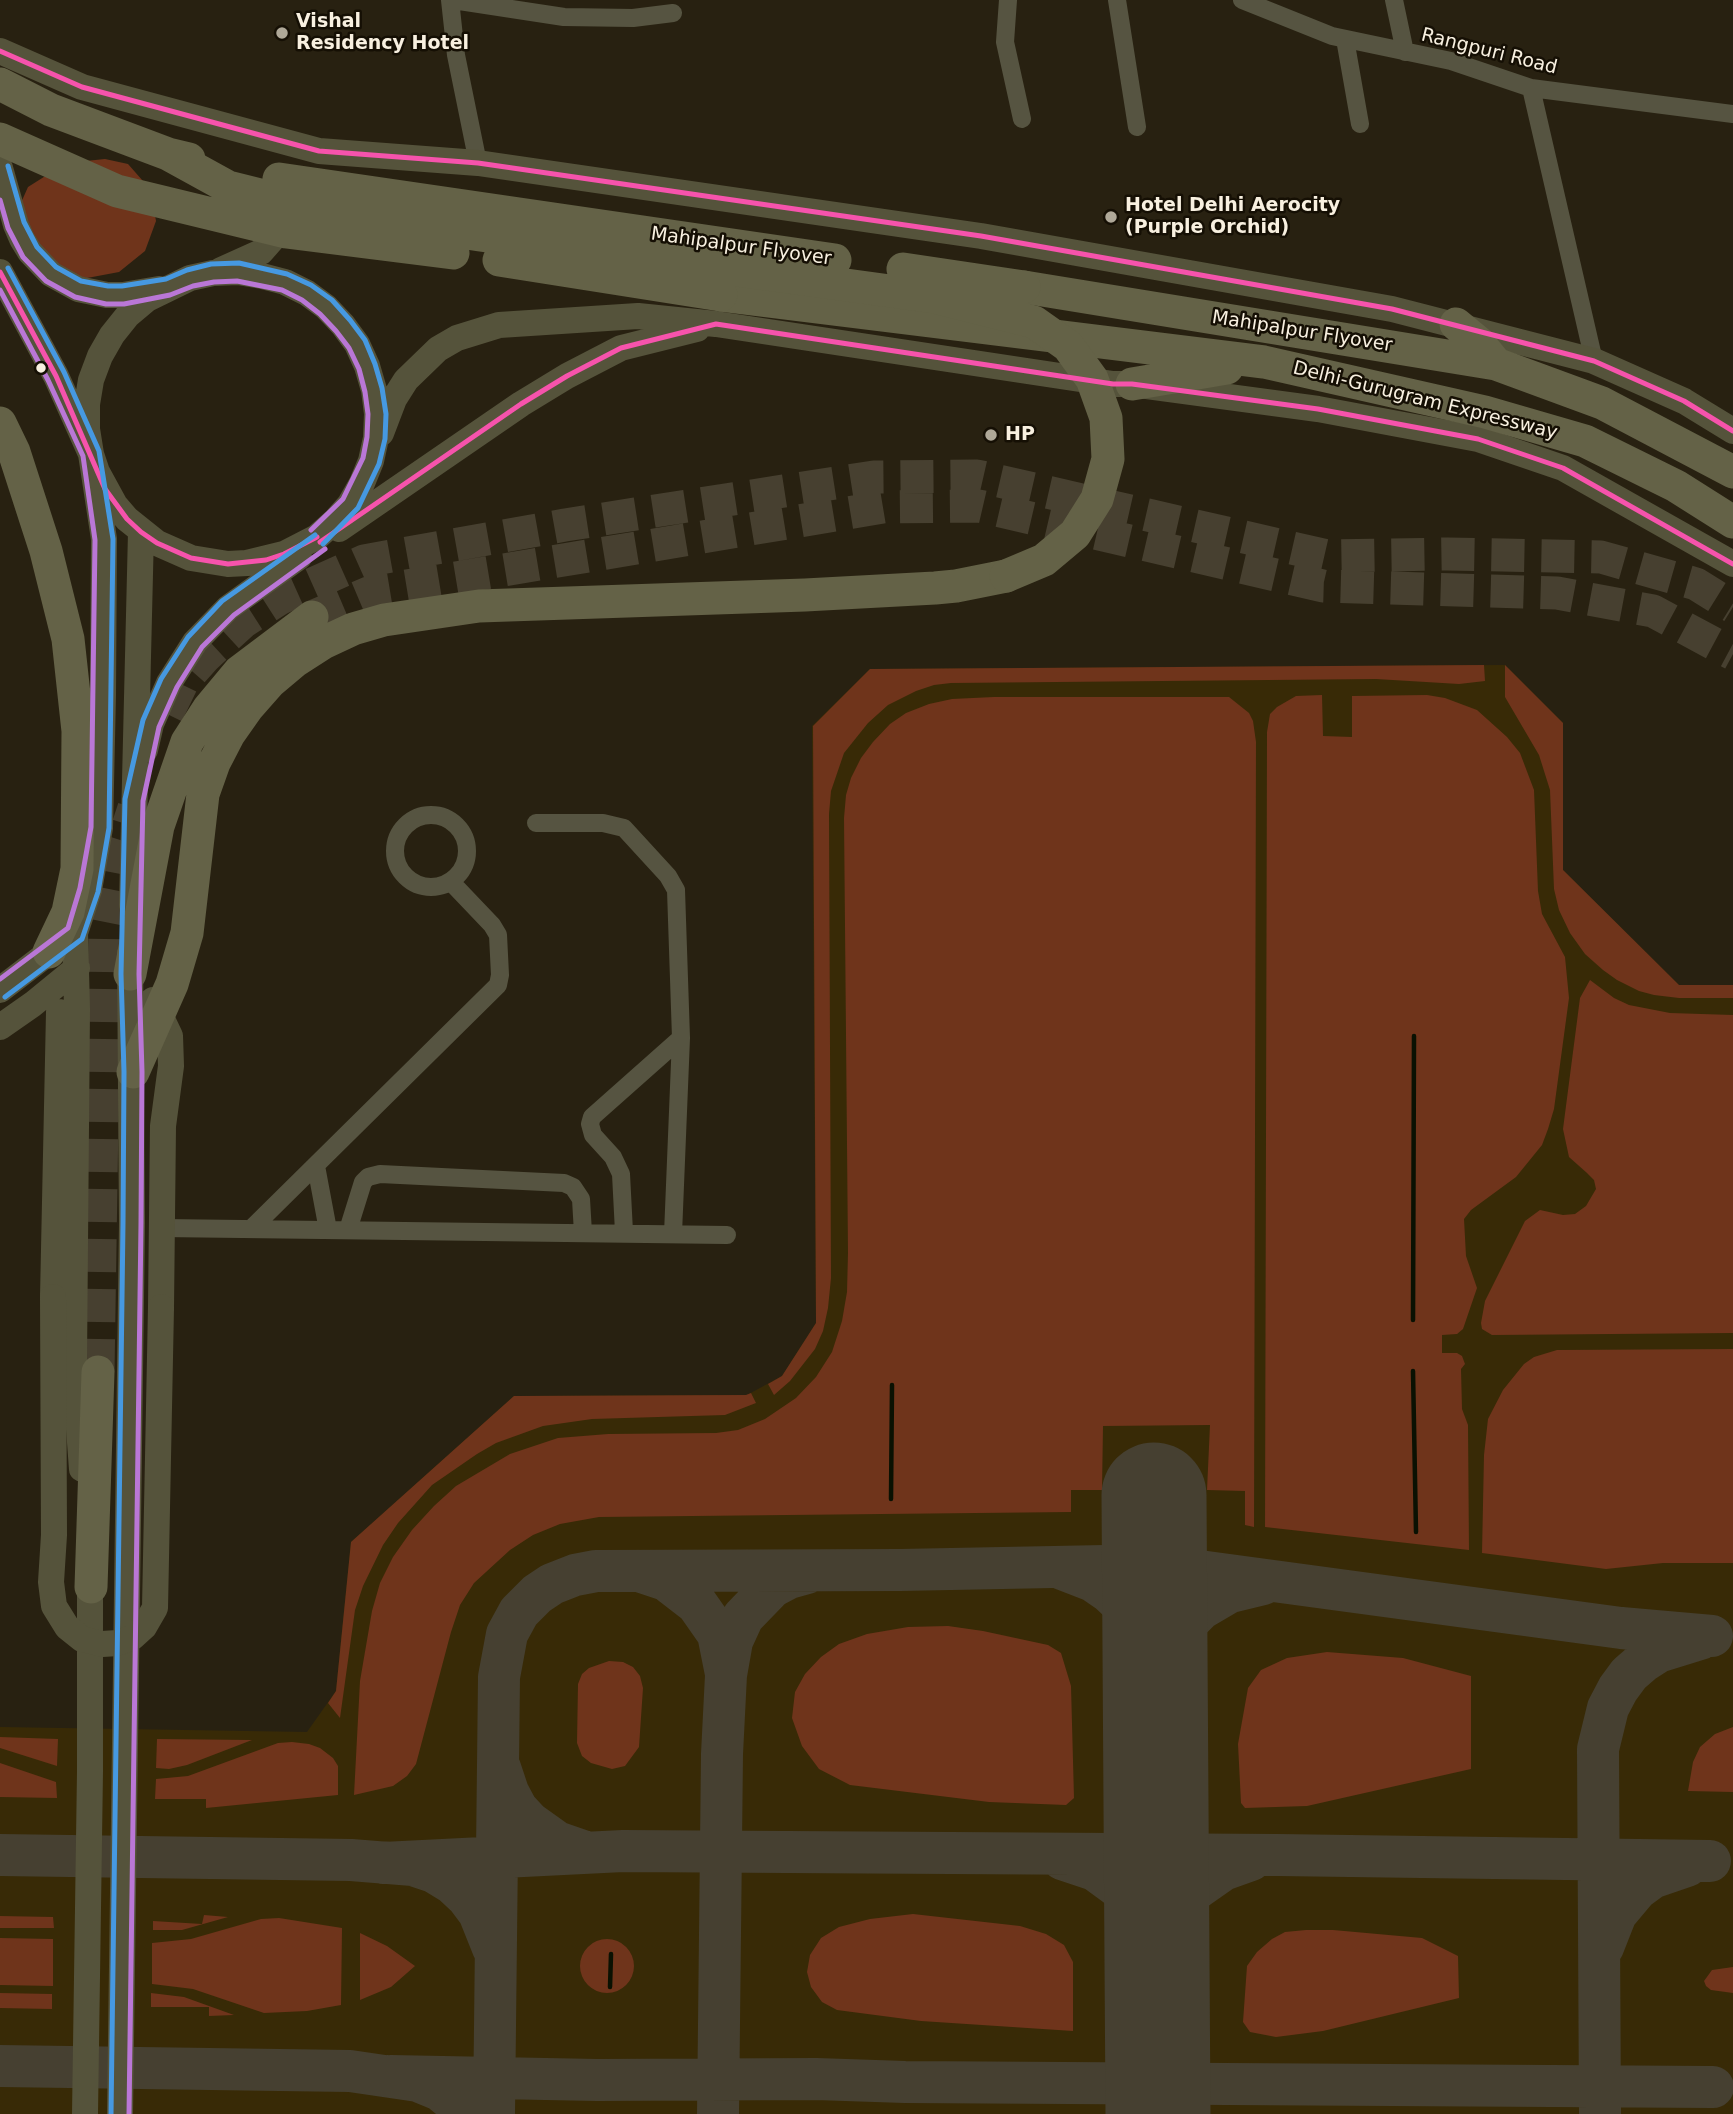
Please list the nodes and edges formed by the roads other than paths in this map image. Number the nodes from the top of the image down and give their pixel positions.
1 (451, 0) edge
2 (1008, 0) edge
3 (1117, 0) edge
4 (1242, 0) edge
5 (1394, 0) edge
6 (673, 13) dead end
7 (1345, 39) junction
8 (0, 51) edge
9 (1405, 52) junction
10 (0, 83) edge
11 (1531, 88) junction
12 (1733, 114) edge
13 (1022, 119) dead end
14 (1360, 124) dead end
15 (1137, 127) dead end
16 (0, 139) edge
17 (319, 151) junction
18 (168, 154) junction
19 (478, 163) junction
20 (0, 168) edge
21 (5, 204) edge
22 (0, 272) edge
23 (213, 273) junction
24 (168, 288) junction
25 (719, 310) junction
26 (1456, 324) junction
27 (1594, 361) junction
28 (1264, 362) junction
29 (1496, 364) junction
30 (1132, 384) junction
31 (0, 423) edge
32 (1733, 431) edge
33 (91, 454) junction
34 (371, 461) junction
35 (1733, 472) edge
36 (1733, 522) edge
37 (141, 532) junction
38 (1733, 564) edge
39 (312, 617) tunnel mouth
40 (134, 800) junction
41 (536, 823) dead end
42 (451, 882) junction
43 (141, 923) junction
44 (66, 954) junction
45 (130, 974) junction
46 (0, 990) edge
47 (159, 1013) junction
48 (0, 1027) edge
49 (681, 1038) junction
50 (133, 1072) junction
51 (316, 1166) junction
52 (162, 1228) junction
53 (251, 1229) junction
54 (328, 1230) junction
55 (348, 1230) junction
56 (624, 1232) junction
57 (583, 1233) junction
58 (673, 1234) junction
59 (727, 1235) dead end
60 (98, 1372) tunnel mouth
61 (91, 1587) junction
62 (85, 2114) edge
63 (120, 2114) edge

1 - 6 street
1 - 19 street
2 - 13 street
3 - 15 street
4 - 7 street, Rangpuri Road
5 - 9 street
7 - 9 street, Rangpuri Road
7 - 14 street
8 - 17 main road
9 - 11 street, Rangpuri Road
10 - 18 highway, Mahipalpur Flyover, bridge
11 - 12 street, Rangpuri Road
11 - 27 street
16 - 25 highway, Mahipalpur Flyover, bridge
17 - 19 main road
17 - 23 main road
18 - 29 highway, Mahipalpur Flyover, bridge
18 - 47 highway, bridge
19 - 26 main road
20 - 21 main road
21 - 24 main road
22 - 33 main road
23 - 24 main road
23 - 34 main road
24 - 33 main road
25 - 28 highway, Mahipalpur Flyover
25 - 30 main road
25 - 34 main road
25 - 40 main road
26 - 27 main road
26 - 29 highway
27 - 32 main road
28 - 30 highway
28 - 36 highway, Delhi-Gurugram Expressway
29 - 35 highway
30 - 38 main road
31 - 44 highway
33 - 37 main road
33 - 44 main road
34 - 37 main road
37 - 40 main road
39 - 43 highway
40 - 45 main road
41 - 49 street
42 - 42 street
42 - 51 street
43 - 45 highway
43 - 47 main road
44 - 46 main road
44 - 48 main road
44 - 52 main road, bridge
44 - 61 main road
45 - 50 main road
47 - 50 highway
47 - 52 main road
49 - 56 street
49 - 58 street
50 - 63 main road
51 - 53 street
51 - 54 street
52 - 53 street
53 - 54 street
54 - 55 street
55 - 57 street
55 - 57 street
56 - 57 street
56 - 58 street
58 - 59 street
60 - 61 highway
61 - 62 main road

